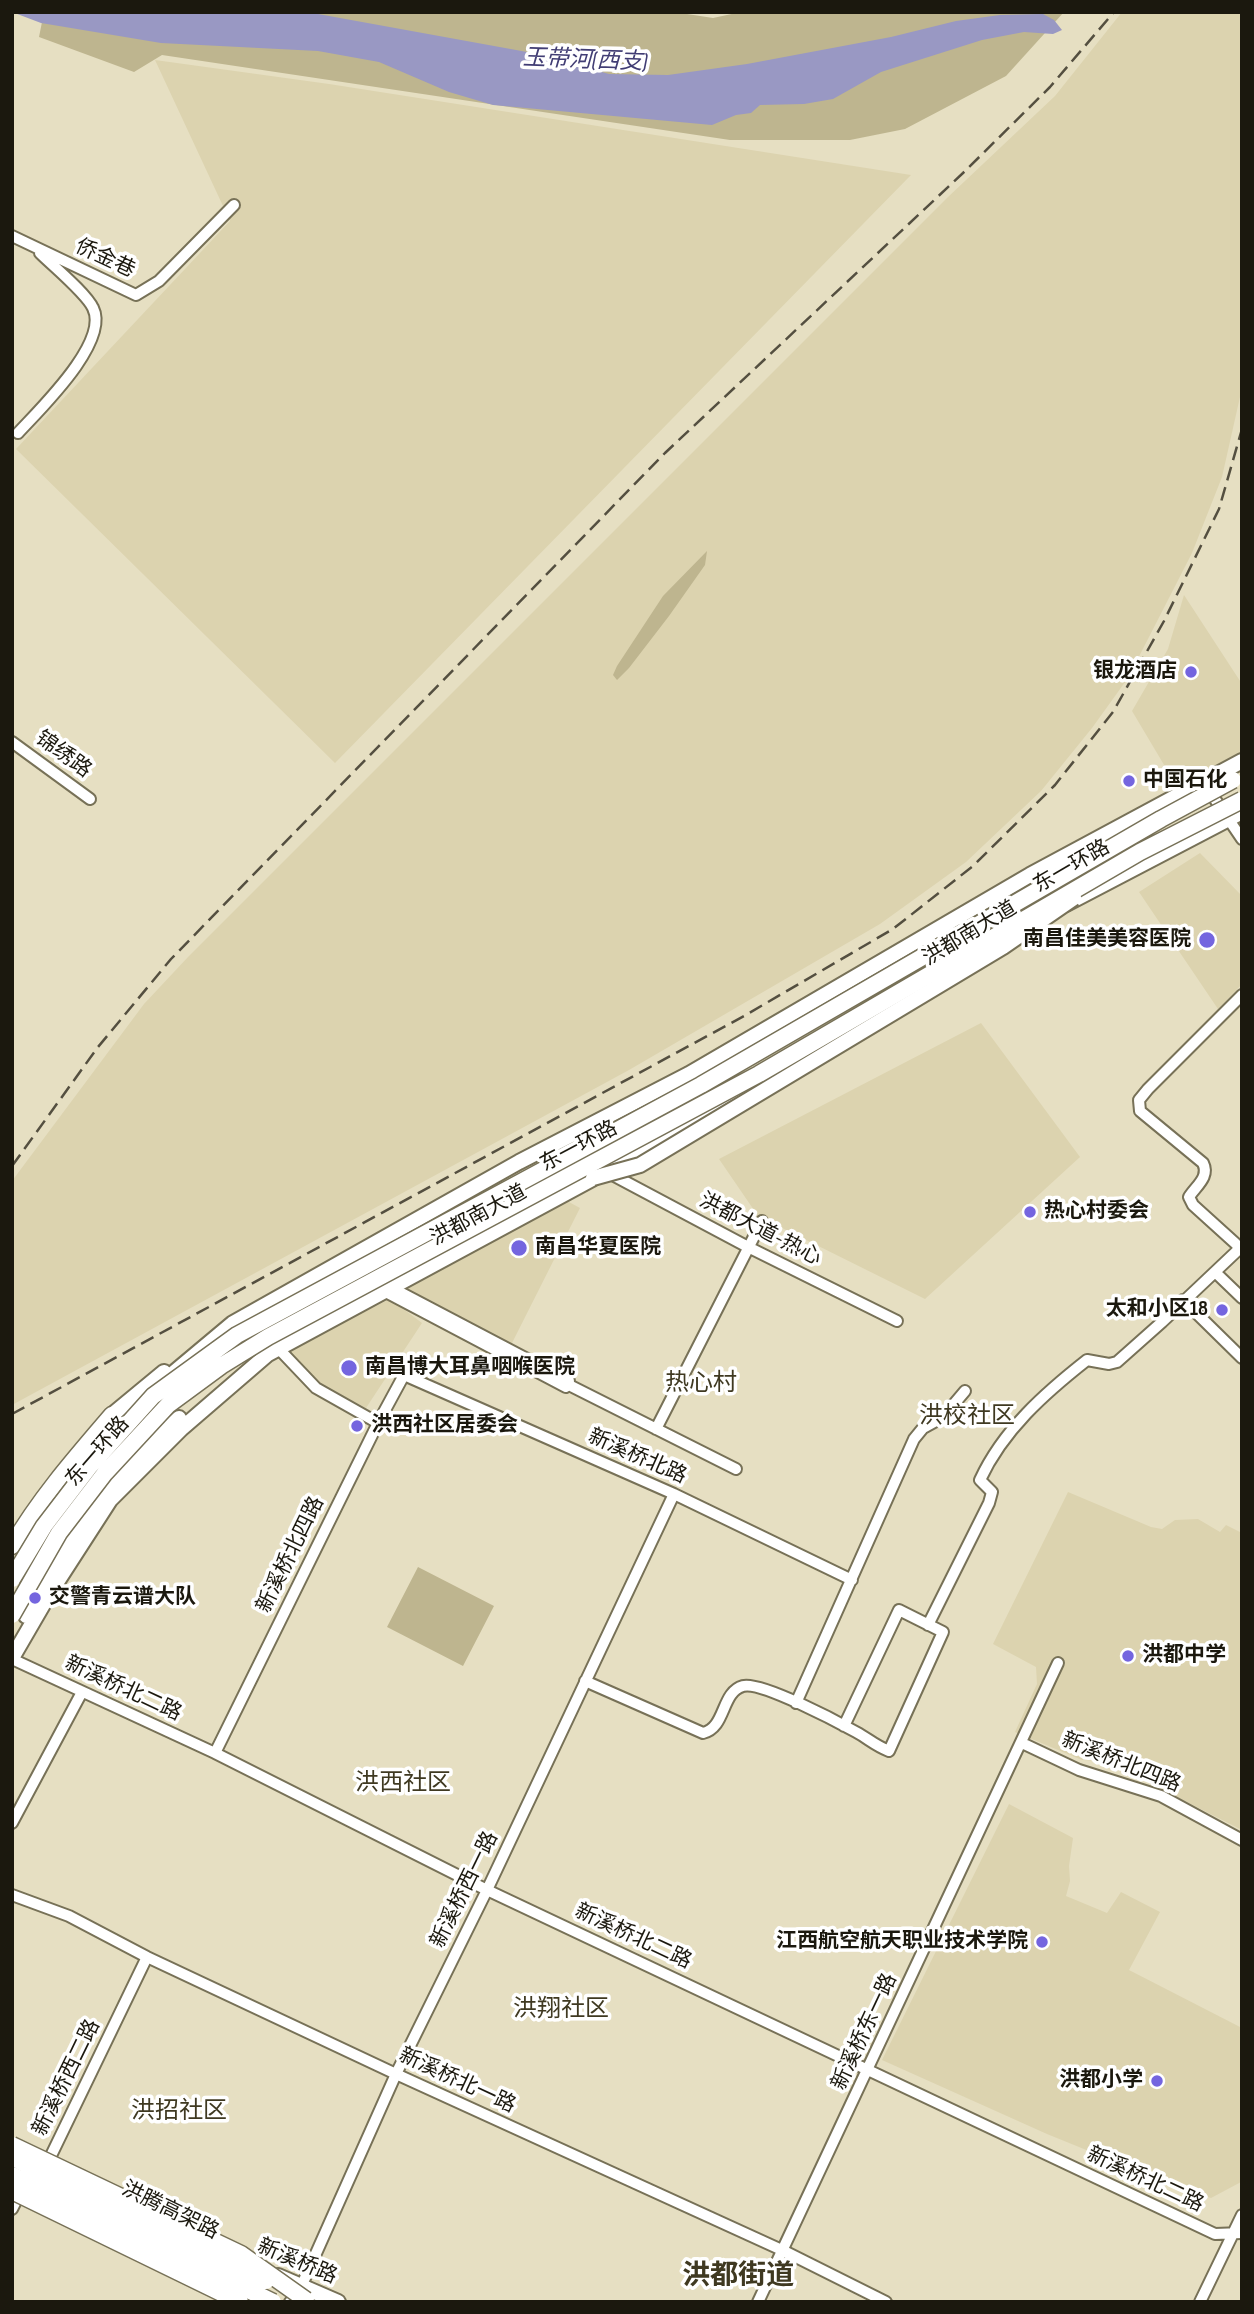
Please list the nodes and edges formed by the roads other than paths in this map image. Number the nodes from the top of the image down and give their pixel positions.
1 (234, 205) dead end
2 (12, 236) edge
3 (33, 246) junction
4 (18, 433) dead end
5 (12, 742) edge
6 (1242, 761) edge
7 (1225, 769) junction
8 (1242, 775) edge
9 (1203, 781) junction
10 (90, 799) dead end
11 (1242, 800) edge
12 (1237, 813) edge
13 (1242, 839) edge
14 (1140, 852) junction
15 (1242, 995) edge
16 (600, 1175) junction
17 (762, 1221) dead end
18 (748, 1247) junction
19 (1216, 1272) junction
20 (387, 1289) junction
21 (1242, 1298) edge
22 (1183, 1300) junction
23 (897, 1321) dead end
24 (233, 1323) junction
25 (273, 1351) junction
26 (1242, 1358) edge
27 (404, 1375) joint
28 (965, 1391) dead end
29 (112, 1415) joint
30 (378, 1423) junction
31 (656, 1429) junction
32 (736, 1469) dead end
33 (674, 1494) junction
34 (12, 1546) edge
35 (12, 1579) edge
36 (852, 1580) junction
37 (12, 1590) edge
38 (12, 1615) edge
39 (929, 1625) junction
40 (12, 1639) edge
41 (12, 1659) edge
42 (1058, 1663) dead end
43 (585, 1682) junction
44 (82, 1692) junction
45 (796, 1703) junction
46 (844, 1726) junction
47 (1023, 1743) junction
48 (215, 1754) junction
49 (12, 1823) edge
50 (1242, 1840) edge
51 (487, 1890) junction
52 (12, 1895) edge
53 (147, 1957) junction
54 (868, 2069) junction
55 (396, 2074) junction
56 (12, 2145) edge
57 (12, 2151) edge
58 (12, 2157) edge
59 (46, 2167) junction
60 (12, 2175) edge
61 (15, 2188) edge
62 (12, 2209) edge
63 (1242, 2215) edge
64 (1238, 2233) edge
65 (783, 2251) junction
66 (302, 2297) edge
67 (240, 2302) edge
68 (261, 2302) edge
69 (273, 2302) edge
70 (338, 2302) edge
71 (758, 2302) edge
72 (886, 2302) edge
73 (1200, 2302) edge

1 - 3 street, 侨金巷
2 - 3 street, 侨金巷
3 - 4 street
5 - 10 street, 锦绣路
6 - 7 main road, 洪都南大道
7 - 9 main road, 洪都南大道
7 - 12 street
8 - 35 highway, 东一环路, bridge
9 - 12 street
9 - 24 main road, 洪都南大道
11 - 14 highway, 东一环路, bridge
12 - 13 street
12 - 16 main road, 洪都南大道
14 - 16 main road, bridge
14 - 38 highway, 东一环路, bridge
15 - 19 street
16 - 18 street, 洪都大道-热心
16 - 20 main road, 洪都南大道
17 - 18 street
18 - 23 street, 洪都大道-热心
18 - 31 street
19 - 21 street
19 - 22 street
20 - 25 main road, 洪都南大道
20 - 31 street
22 - 26 street
22 - 39 street
24 - 29 main road
24 - 37 main road, 洪都南大道
25 - 30 street
25 - 40 main road
25 - 41 main road, 洪都南大道
27 - 30 street, 新溪桥北四路
27 - 33 street, 新溪桥北路
28 - 36 street
29 - 34 highway
30 - 48 street, 新溪桥北四路
31 - 32 street
33 - 36 street, 新溪桥北路
33 - 43 street, 新溪桥西一路
36 - 45 street
39 - 46 street
39 - 46 street
41 - 44 street, 新溪桥北二路
42 - 47 street, 新溪桥东一路
43 - 45 street
43 - 51 street, 新溪桥西一路
44 - 48 street, 新溪桥北二路
44 - 49 street
45 - 46 street
47 - 50 street, 新溪桥北四路
47 - 54 street, 新溪桥东一路
48 - 51 street, 新溪桥北二路
51 - 54 street, 新溪桥北二路
51 - 55 street, 新溪桥西一路
52 - 53 street, 新溪桥北一路
53 - 55 street, 新溪桥北一路
53 - 59 street, 新溪桥西二路
54 - 64 street, 新溪桥北二路
54 - 65 street, 新溪桥东一路
55 - 65 street, 新溪桥北一路
55 - 66 street, 新溪桥西一路
56 - 66 highway, bridge
57 - 59 main road, 新溪桥路
58 - 66 highway, 洪腾高架路, bridge
59 - 61 street, 新溪桥西二路
59 - 66 main road, 新溪桥路
60 - 69 highway, 洪腾高架路, bridge
61 - 62 street, 新溪桥西二路
61 - 67 highway, bridge
61 - 68 main road
63 - 64 street
64 - 73 street
65 - 71 street, 新溪桥东一路
65 - 72 street, 新溪桥北一路
66 - 70 main road, 新溪桥路

